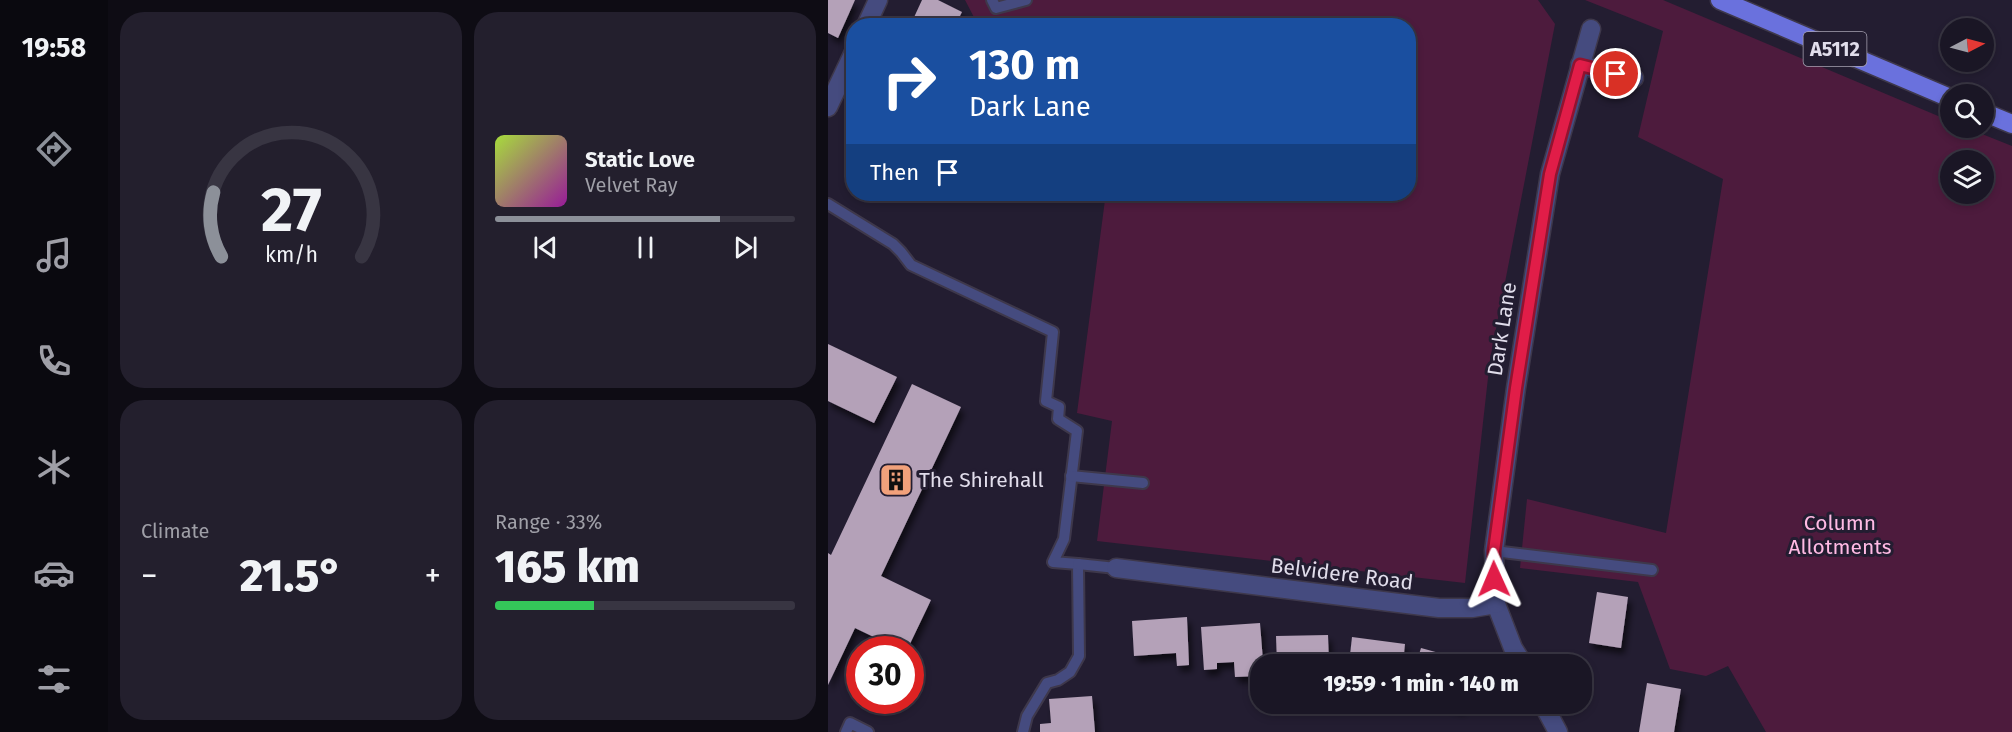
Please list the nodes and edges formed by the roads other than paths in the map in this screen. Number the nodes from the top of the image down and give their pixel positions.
1 (878, 0) edge
2 (992, 0) edge
3 (1026, 0) edge
4 (1720, 0) edge
5 (870, 18) edge
6 (1591, 29) dead end
7 (1580, 65) junction
8 (846, 69) edge
9 (1634, 78) dead end
10 (1940, 94) edge
11 (828, 107) edge
12 (1994, 117) edge
13 (2012, 124) edge
14 (828, 204) edge
15 (1071, 476) junction
16 (1143, 483) dead end
17 (1494, 551) junction
18 (1078, 564) junction
19 (1116, 568) joint
20 (1652, 570) dead end
21 (1496, 604) junction
22 (1517, 654) edge
23 (1548, 714) edge
24 (846, 732) edge
25 (868, 732) edge
26 (1023, 732) edge
27 (1558, 732) edge

1 - 5 street
2 - 3 lane
4 - 10 main road, A5112
6 - 7 street, Dark Lane
7 - 9 street
7 - 17 street, Dark Lane
8 - 11 street
12 - 13 main road
14 - 15 lane
15 - 16 lane
15 - 18 lane
17 - 20 lane
17 - 21 street, Dark Lane
18 - 19 lane
18 - 26 lane
19 - 21 street, Belvidere Road
21 - 22 street
23 - 27 street
24 - 25 lane

